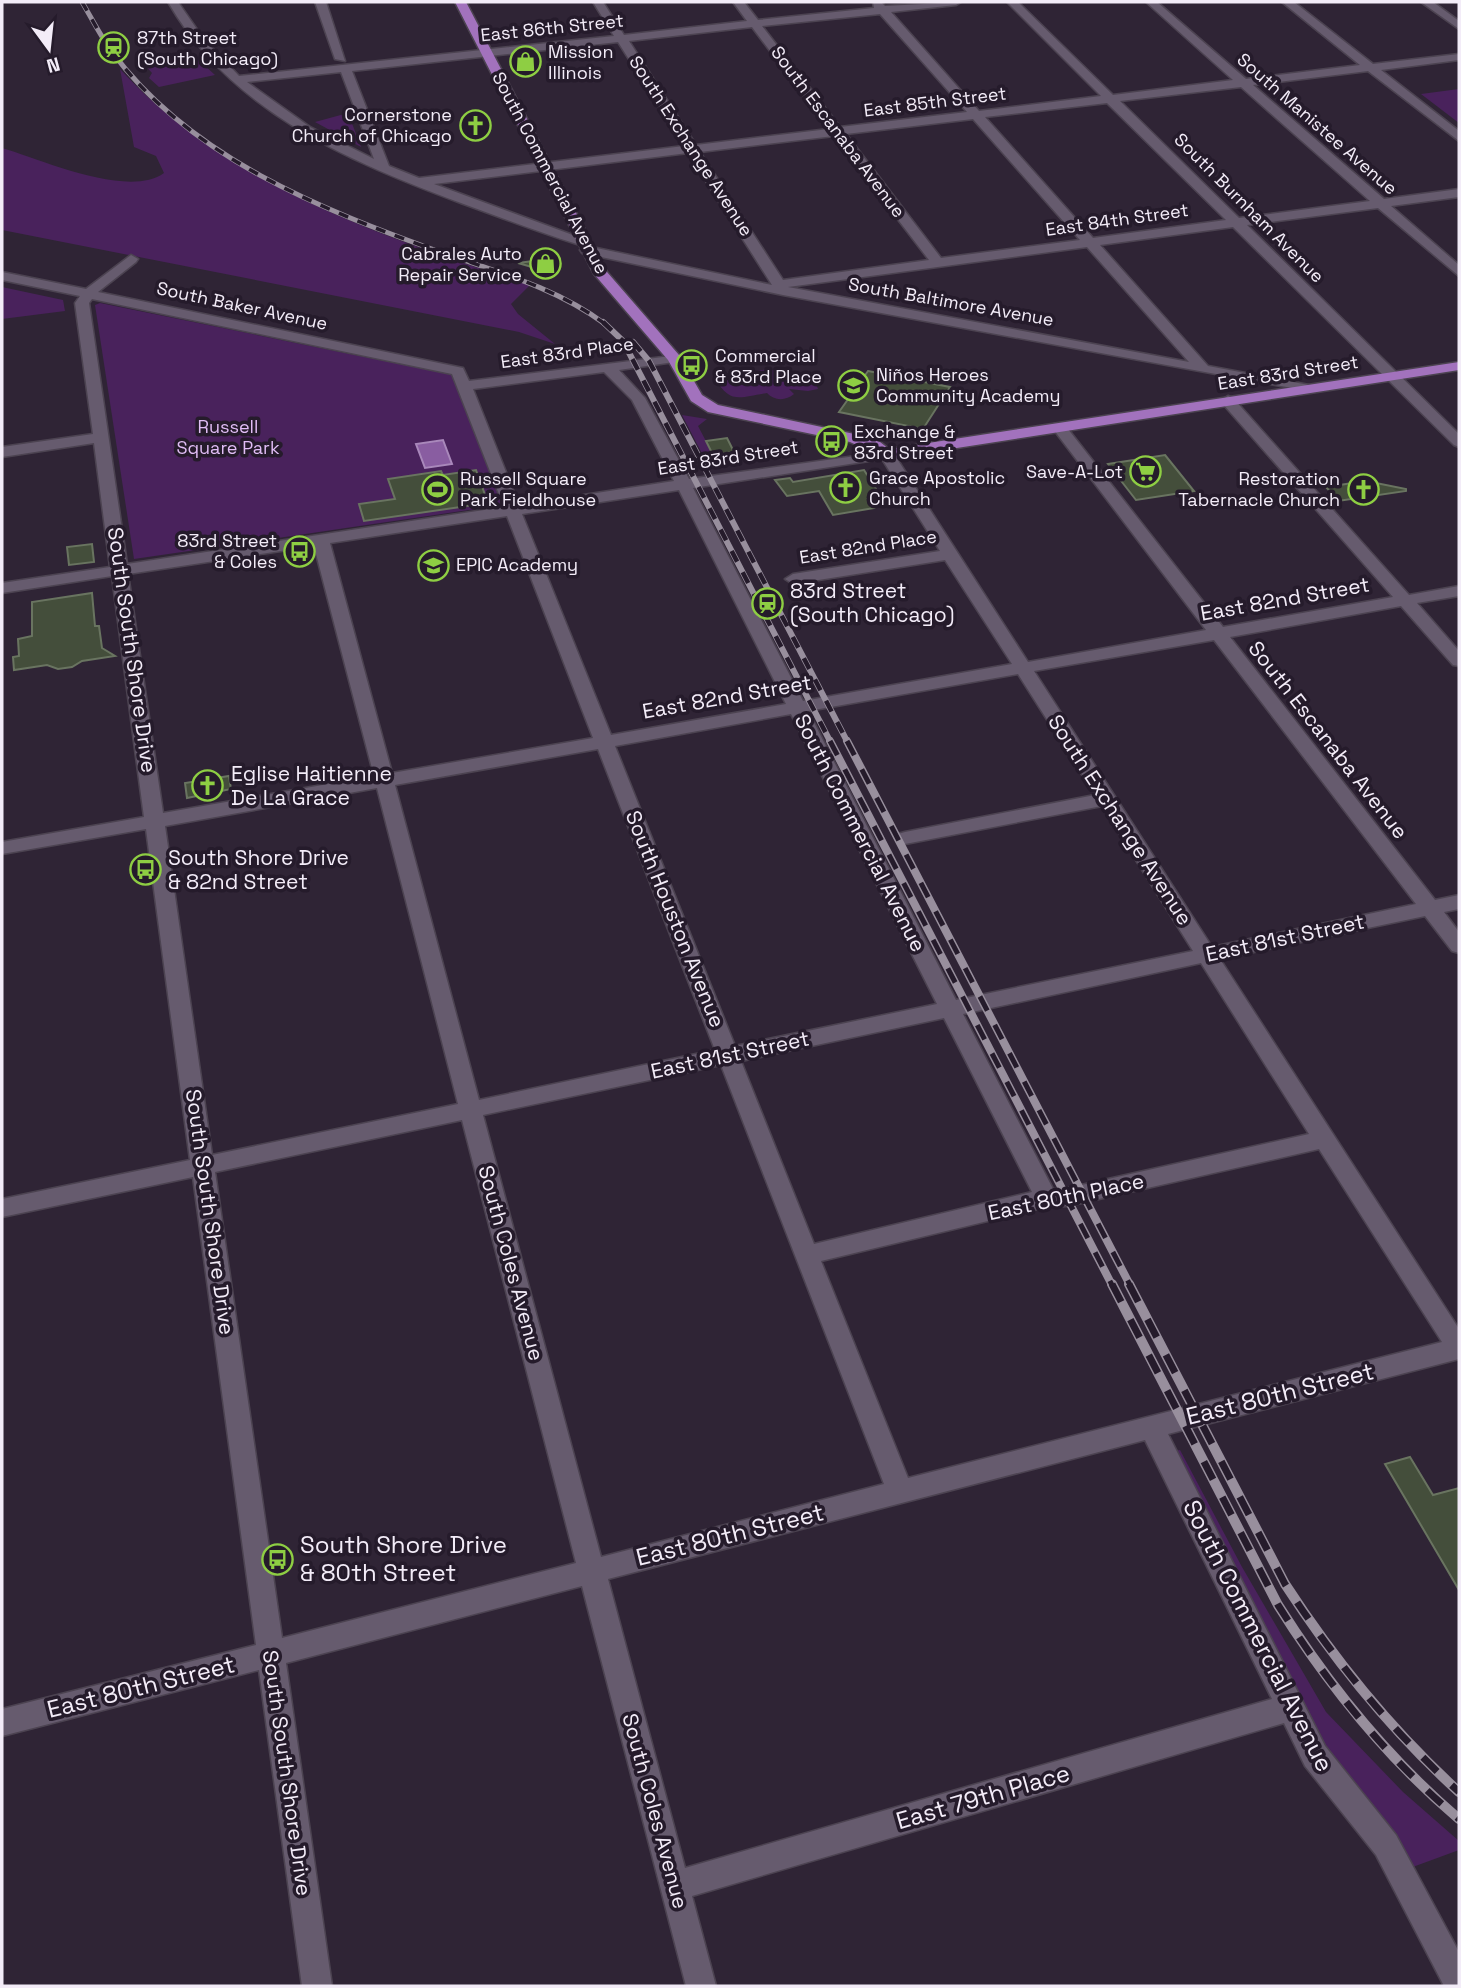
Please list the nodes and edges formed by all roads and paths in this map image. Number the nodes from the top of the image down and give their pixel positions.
1 (173, 2) edge
2 (320, 2) edge
3 (460, 2) edge
4 (598, 2) edge
5 (738, 2) edge
6 (956, 2) edge
7 (1012, 2) edge
8 (1151, 2) edge
9 (1287, 2) edge
10 (1426, 2) edge
11 (879, 6) edge
12 (754, 24) junction
13 (1459, 26) edge
14 (621, 38) junction
15 (486, 53) junction
16 (1459, 57) edge
17 (343, 64) junction
18 (1370, 67) junction
19 (235, 79) junction
20 (1243, 82) junction
21 (1111, 98) junction
22 (976, 115) junction
23 (837, 131) junction
24 (1459, 137) edge
25 (692, 149) junction
26 (545, 166) junction
27 (384, 168) junction
28 (415, 182) junction
29 (1459, 193) edge
30 (1381, 204) junction
31 (1237, 223) junction
32 (1090, 243) junction
33 (585, 245) junction
34 (131, 258) dead end
35 (938, 263) junction
36 (1459, 272) edge
37 (2, 276) edge
38 (781, 288) junction
39 (88, 295) junction
40 (674, 358) junction
41 (1459, 366) edge
42 (608, 367) junction
43 (1202, 368) junction
44 (1394, 376) junction
45 (464, 386) junction
46 (1310, 389) junction
47 (1228, 401) junction
48 (1059, 427) junction
49 (102, 438) junction
50 (1459, 442) edge
51 (2, 452) edge
52 (886, 454) junction
53 (684, 484) junction
54 (513, 511) junction
55 (321, 540) junction
56 (950, 554) junction
57 (121, 570) junction
58 (793, 579) dead end
59 (2, 588) edge
60 (1459, 591) edge
61 (1406, 600) junction
62 (1217, 634) junction
63 (1459, 661) edge
64 (1023, 668) junction
65 (796, 708) junction
66 (604, 741) junction
67 (384, 780) junction
68 (1107, 799) junction
69 (155, 821) junction
70 (905, 838) dead end
71 (2, 848) edge
72 (1459, 902) edge
73 (1430, 908) junction
74 (1459, 946) edge
75 (1207, 955) junction
76 (949, 1009) junction
77 (728, 1055) junction
78 (471, 1109) junction
79 (1325, 1139) junction
80 (203, 1166) junction
81 (1046, 1198) junction
82 (2, 1208) edge
83 (807, 1255) junction
84 (1459, 1348) edge
85 (1152, 1427) junction
86 (900, 1492) junction
87 (592, 1571) junction
88 (271, 1654) junction
89 (1291, 1707) junction
90 (2, 1723) edge
91 (675, 1886) junction
92 (1459, 1983) edge
93 (317, 1986) edge
94 (701, 1986) edge

1 - 19 street, South Baltimore Avenue
2 - 17 street
3 - 15 main road, South Commercial Avenue
4 - 14 street, South Exchange Avenue
5 - 12 street, South Escanaba Avenue
6 - 11 street, East 86th Street
7 - 21 street, South Burnham Avenue
8 - 20 street, South Manistee Avenue
9 - 18 street
10 - 13 street
11 - 12 street, East 86th Street
11 - 22 street
12 - 14 street, East 86th Street
12 - 23 street, South Escanaba Avenue
14 - 15 street, East 86th Street
14 - 25 street, South Exchange Avenue
15 - 17 street, East 86th Street
15 - 26 main road, South Commercial Avenue
16 - 18 street, East 85th Street
17 - 19 street, East 86th Street
17 - 27 street
18 - 20 street, East 85th Street
18 - 24 street
19 - 27 street, South Baltimore Avenue
20 - 21 street, East 85th Street
20 - 30 street, South Manistee Avenue
21 - 22 street, East 85th Street
21 - 31 street, South Burnham Avenue
22 - 23 street, East 85th Street
22 - 32 street
23 - 25 street, East 85th Street
23 - 35 street, South Escanaba Avenue
25 - 26 street, East 85th Street
25 - 38 street, South Exchange Avenue
26 - 28 street, East 85th Street
26 - 33 main road, South Commercial Avenue
27 - 28 street, South Baltimore Avenue
28 - 33 street, South Baltimore Avenue
29 - 30 street, East 84th Street
30 - 31 street, East 84th Street
30 - 36 street, South Manistee Avenue
31 - 32 street, East 84th Street
31 - 44 street, South Burnham Avenue
32 - 35 street, East 84th Street
32 - 43 street
33 - 38 street, South Baltimore Avenue
33 - 40 main road, South Commercial Avenue
34 - 39 street
35 - 38 street, East 84th Street
37 - 39 street, South Baker Avenue
38 - 43 street, South Baltimore Avenue
39 - 45 street, South Baker Avenue
39 - 49 street, South South Shore Drive
40 - 42 street, East 83rd Place
40 - 52 main road, South Commercial Avenue
41 - 44 main road, East 83rd Street
42 - 45 street, East 83rd Place
42 - 53 street, South Commercial Avenue
43 - 46 street, South Baltimore Avenue
44 - 46 main road, East 83rd Street
44 - 50 street, South Burnham Avenue
45 - 54 street, South Houston Avenue
46 - 47 main road, East 83rd Street
47 - 48 main road, East 83rd Street
47 - 61 street
48 - 52 main road, East 83rd Street
48 - 62 street, South Escanaba Avenue
49 - 51 street
49 - 57 street, South South Shore Drive
52 - 53 street, East 83rd Street
52 - 56 street, South Exchange Avenue
53 - 54 street, East 83rd Street
53 - 65 street, South Commercial Avenue
54 - 55 street, East 83rd Street
54 - 66 street, South Houston Avenue
55 - 57 street, East 83rd Street
55 - 67 street, South Coles Avenue
56 - 58 street, East 82nd Place
56 - 64 street, South Exchange Avenue
57 - 59 street, East 83rd Street
57 - 69 street, South South Shore Drive
60 - 61 street, East 82nd Street
61 - 62 street, East 82nd Street
61 - 63 street
62 - 64 street, East 82nd Street
62 - 73 street, South Escanaba Avenue
64 - 65 street, East 82nd Street
64 - 68 street, South Exchange Avenue
65 - 66 street, East 82nd Street
65 - 76 street, South Commercial Avenue
66 - 67 street, East 82nd Street
66 - 77 street, South Houston Avenue
67 - 69 street, East 82nd Street
67 - 78 street, South Coles Avenue
68 - 70 street
68 - 75 street, South Exchange Avenue
69 - 71 street, East 82nd Street
69 - 80 street, South South Shore Drive
72 - 73 street, East 81st Street
73 - 74 street, South Escanaba Avenue
73 - 75 street, East 81st Street
75 - 76 street, East 81st Street
75 - 79 street, South Exchange Avenue
76 - 77 street, East 81st Street
76 - 81 street, South Commercial Avenue
77 - 78 street, East 81st Street
77 - 83 street, South Houston Avenue
78 - 80 street, East 81st Street
78 - 87 street, South Coles Avenue
79 - 81 street, East 80th Place
79 - 84 street, South Exchange Avenue
80 - 82 street, East 81st Street
80 - 88 street, South South Shore Drive
81 - 83 street, East 80th Place
83 - 86 street, South Houston Avenue
84 - 85 street, East 80th Street
85 - 86 street, East 80th Street
85 - 89 street, South Commercial Avenue
86 - 87 street, East 80th Street
87 - 88 street, East 80th Street
87 - 91 street, South Coles Avenue
88 - 90 street, East 80th Street
88 - 93 street, South South Shore Drive
89 - 91 street, East 79th Place
89 - 92 street, South Commercial Avenue
91 - 94 street, South Coles Avenue

